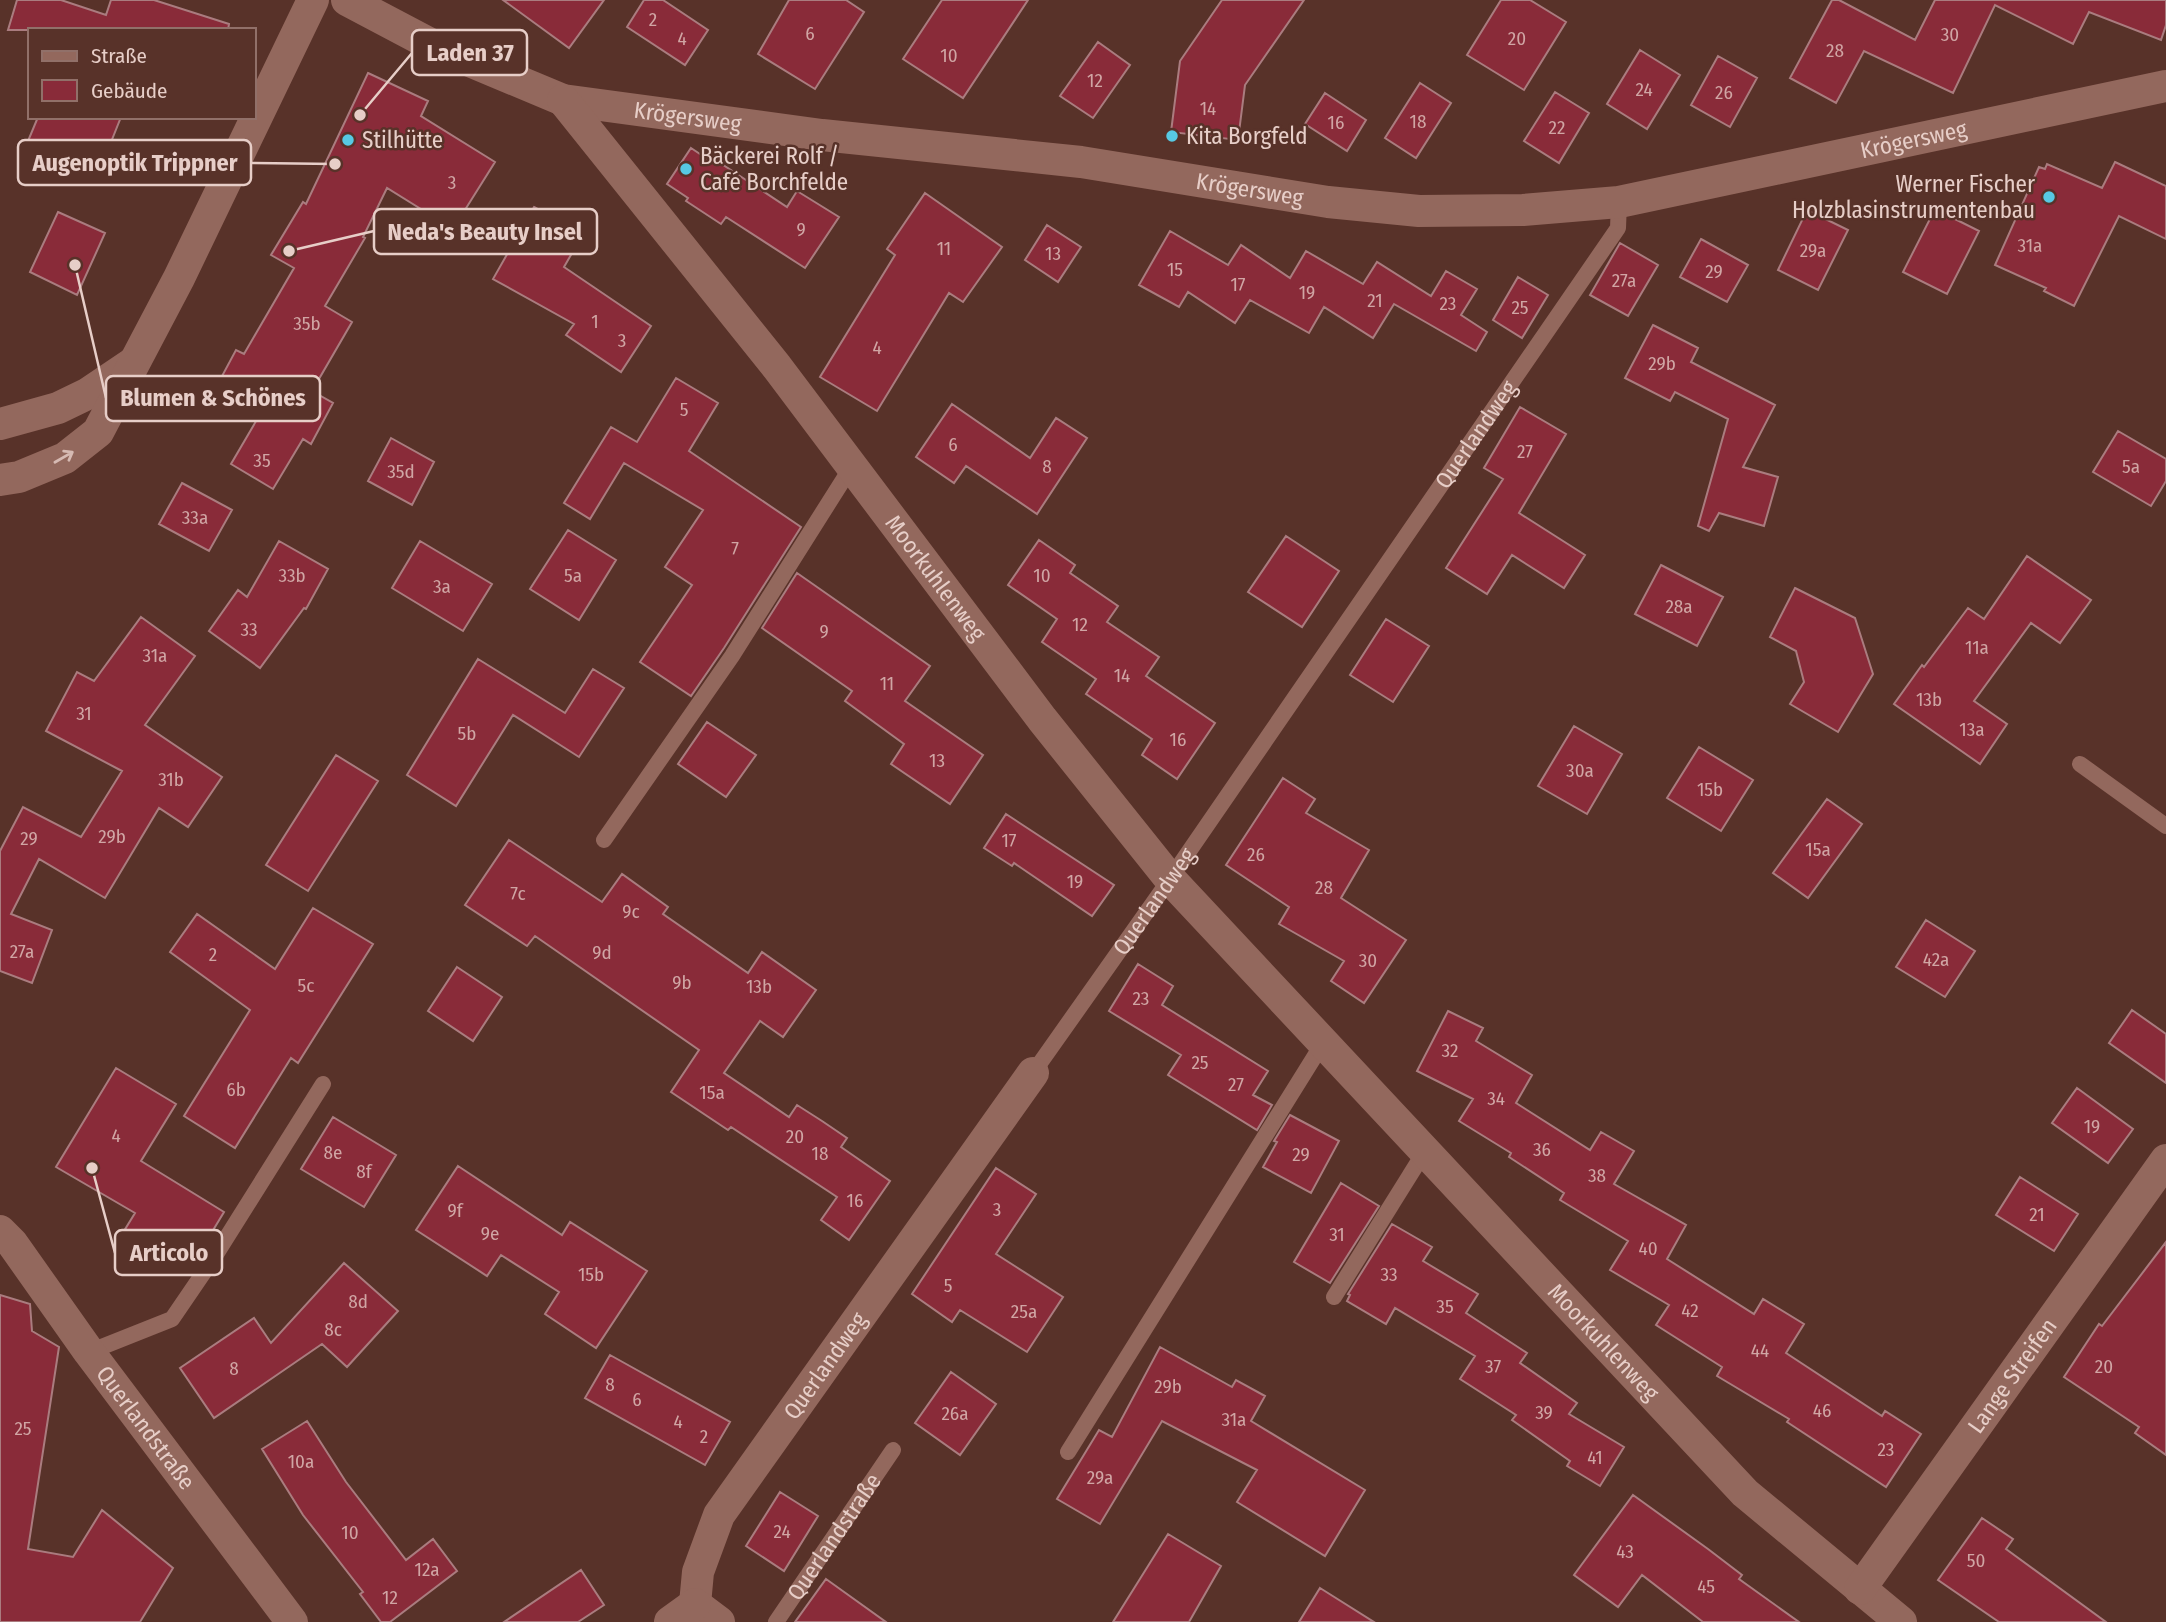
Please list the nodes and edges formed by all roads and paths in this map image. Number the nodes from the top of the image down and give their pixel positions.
1 (313, 0) edge
2 (347, 0) edge
3 (2166, 86) edge
4 (563, 100) junction
5 (256, 117) edge
6 (255, 119) edge
7 (1619, 202) junction
8 (137, 360) junction
9 (0, 424) edge
10 (852, 466) junction
11 (0, 480) edge
12 (2080, 764) dead end
13 (2166, 826) edge
14 (604, 840) dead end
15 (1170, 879) junction
16 (1323, 1043) junction
17 (1033, 1073) joint
18 (323, 1084) dead end
19 (1425, 1151) junction
20 (2166, 1160) edge
21 (0, 1231) edge
22 (1335, 1297) dead end
23 (89, 1352) junction
24 (893, 1450) dead end
25 (1068, 1452) dead end
26 (1860, 1590) junction
27 (695, 1616) edge
28 (292, 1622) edge
29 (775, 1622) edge
30 (1901, 1622) edge

1 - 5 street
2 - 4 street, Krögersweg
3 - 7 street, Krögersweg
4 - 7 street, Krögersweg
4 - 10 street, Moorkuhlenweg
6 - 8 street
7 - 15 lane, Querlandweg
8 - 9 street
11 -> 8 street
10 - 14 lane
10 - 15 street, Moorkuhlenweg
12 - 13 lane
15 - 16 street, Moorkuhlenweg
15 - 17 lane, Querlandweg
16 - 19 street, Moorkuhlenweg
16 - 25 lane
17 - 27 street, Querlandweg
18 - 23 lane
19 - 22 lane
19 - 26 street, Moorkuhlenweg
20 - 26 street, Lange Streifen
21 - 23 street, Querlandstraße
23 - 28 street, Querlandstraße
24 - 29 lane, Querlandstraße
26 - 30 street, Moorkuhlenweg

